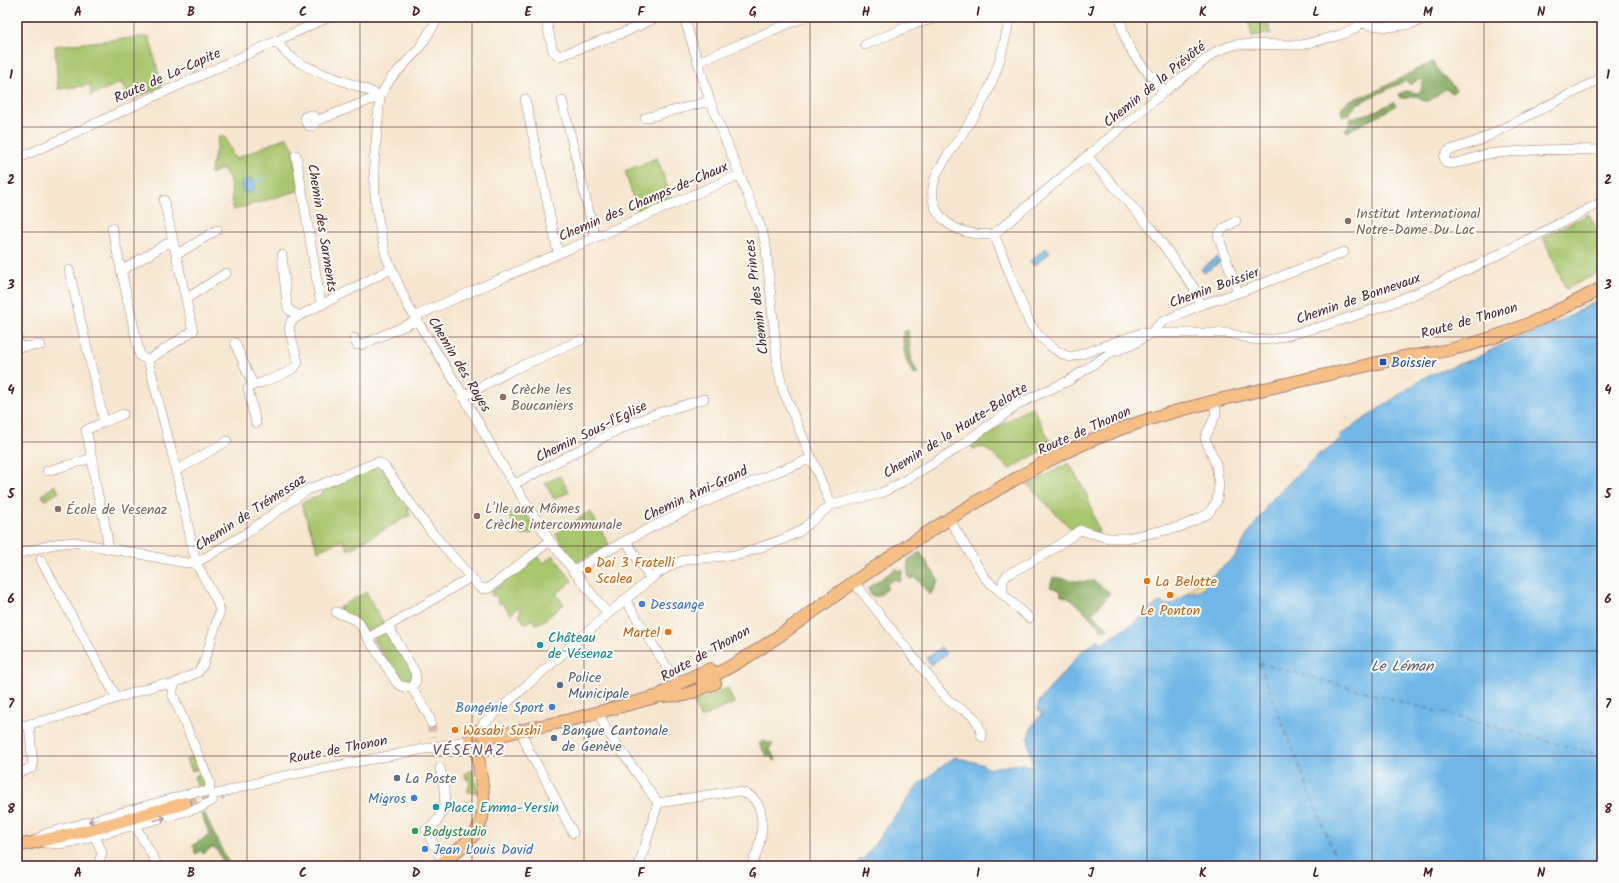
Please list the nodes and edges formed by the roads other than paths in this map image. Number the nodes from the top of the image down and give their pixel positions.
1 (329, 17) edge
2 (440, 17) edge
3 (658, 17) edge
4 (684, 17) edge
5 (804, 17) edge
6 (939, 17) edge
7 (1010, 17) edge
8 (1120, 17) edge
9 (1429, 17) edge
10 (546, 20) dead end
11 (1360, 20) edge
12 (277, 40) junction
13 (865, 45) dead end
14 (698, 62) junction
15 (1600, 83) edge
16 (1165, 91) junction
17 (380, 96) junction
18 (525, 99) dead end
19 (562, 100) dead end
20 (710, 101) junction
21 (645, 118) dead end
22 (316, 121) dead end
23 (1602, 150) edge
24 (296, 155) dead end
25 (1087, 156) junction
26 (17, 159) edge
27 (739, 175) junction
28 (164, 200) dead end
29 (1602, 202) edge
30 (1236, 221) dead end
31 (112, 228) dead end
32 (217, 230) dead end
33 (994, 234) junction
34 (595, 237) junction
35 (173, 240) junction
36 (558, 252) junction
37 (1344, 252) dead end
38 (176, 255) junction
39 (282, 255) dead end
40 (391, 269) junction
41 (69, 270) dead end
42 (121, 271) junction
43 (226, 273) dead end
44 (1602, 281) edge
45 (1602, 288) edge
46 (1238, 293) junction
47 (186, 298) junction
48 (322, 304) junction
49 (1200, 305) junction
50 (299, 316) junction
51 (416, 318) junction
52 (1152, 332) junction
53 (17, 334) edge
54 (354, 338) dead end
55 (581, 340) dead end
56 (235, 343) dead end
57 (41, 345) dead end
58 (1408, 356) junction
59 (148, 360) junction
60 (247, 389) junction
61 (464, 396) junction
62 (704, 400) dead end
63 (1214, 401) junction
64 (123, 414) dead end
65 (104, 422) junction
66 (256, 423) dead end
67 (227, 441) dead end
68 (93, 458) junction
69 (810, 459) junction
70 (47, 471) dead end
71 (176, 471) junction
72 (515, 484) junction
73 (831, 505) junction
74 (949, 519) junction
75 (550, 541) junction
76 (626, 541) junction
77 (108, 547) junction
78 (17, 554) edge
79 (41, 560) dead end
80 (196, 563) junction
81 (573, 571) junction
82 (471, 577) junction
83 (651, 579) junction
84 (854, 582) junction
85 (1003, 594) junction
86 (625, 599) junction
87 (336, 612) dead end
88 (608, 614) junction
89 (808, 615) junction
90 (1028, 618) dead end
91 (388, 626) junction
92 (368, 638) junction
93 (702, 682) tunnel mouth
94 (677, 684) junction
95 (173, 686) junction
96 (412, 688) junction
97 (659, 696) junction
98 (682, 696) junction
99 (117, 698) junction
100 (599, 713) junction
101 (29, 724) junction
102 (431, 724) tunnel mouth
103 (17, 727) edge
104 (521, 730) junction
105 (982, 737) dead end
106 (478, 739) junction
107 (440, 768) dead end
108 (17, 773) edge
109 (209, 796) junction
110 (185, 803) tunnel mouth
111 (658, 803) junction
112 (136, 825) junction
113 (573, 833) dead end
114 (95, 836) junction
115 (34, 842) junction
116 (17, 846) edge
117 (441, 864) edge
118 (98, 866) edge
119 (158, 866) edge
120 (639, 866) edge
121 (751, 866) edge

1 - 12 street, Route de La-Capite
2 - 17 street, Chemin des Rayes
3 - 10 street
4 - 14 street, Chemin des Princes
5 - 14 street
6 - 13 street
7 - 33 street
8 - 16 street
9 - 11 street
11 - 16 street, Chemin de la Prévôté
12 - 17 street
12 - 26 street, Route de La-Capite
14 - 20 street, Chemin des Princes
15 - 23 street
16 - 25 street, Chemin de la Prévôté
17 - 22 street
17 - 40 street, Chemin des Rayes
18 - 36 street, Chemin des Champs-de-Chaux
19 - 34 street
20 - 21 street
20 - 27 street, Chemin des Princes
24 - 48 street, Chemin des Sarments
25 - 33 street, Chemin de la Prévôté
25 - 49 street
27 - 34 street, Chemin des Champs-de-Chaux
27 - 69 street, Chemin des Princes
28 - 35 street
29 - 52 street, Chemin de Bonnevaux
30 - 46 street
31 - 42 street
32 - 38 street
33 - 52 street, Chemin Boissier
34 - 36 street, Chemin des Champs-de-Chaux
35 - 38 street
35 - 42 street
36 - 51 street, Chemin des Champs-de-Chaux
37 - 46 street, Chemin Boissier
38 - 47 street
39 - 50 street
40 - 48 street, Chemin des Sarments
40 - 51 street, Chemin des Rayes
41 - 65 street
42 - 59 street
43 - 47 street
44 - 58 main road, Route de Thonon
45 - 58 main road, Route de Thonon
46 - 49 street, Chemin Boissier
47 - 59 street
48 - 50 street, Chemin des Sarments
49 - 52 street, Chemin Boissier
50 - 60 street
51 - 54 street, Chemin des Champs-de-Chaux
51 - 61 street, Chemin des Rayes
52 - 73 street, Chemin de la Haute-Belotte
53 - 57 street
55 - 61 street
56 - 60 street
58 - 63 main road, Route de Thonon
59 - 71 street
60 - 66 street
61 - 72 street, Chemin des Rayes
62 - 72 street, Chemin Sous-l'Eglise
63 - 74 main road, Route de Thonon
63 - 85 street
64 - 65 street
65 - 68 street
67 - 71 street
68 - 70 street
68 - 77 street
69 - 73 street, Chemin des Princes
69 - 76 street, Chemin Ami-Grand
71 - 80 street
72 - 75 street, Chemin des Rayes
73 - 83 street
74 - 84 main road, Route de Thonon
74 - 85 street
75 - 81 street, Chemin des Rayes
75 - 82 street, Chemin de Trémessaz
76 - 81 street, Chemin Ami-Grand
76 - 83 street
77 - 78 street
77 - 80 street
79 - 99 street
80 - 82 street, Chemin de Trémessaz
80 - 95 street
81 - 88 street, Chemin des Rayes
82 - 91 street
83 - 86 street
84 - 89 main road, Route de Thonon
84 - 105 street
85 - 90 street
86 - 88 street
86 - 94 street
87 - 92 street
88 - 106 street
89 - 93 main road
89 - 94 main road, Route de Thonon
89 - 98 main road, Route de Thonon
91 - 92 street
91 - 96 street
92 - 96 street
94 - 97 main road, Route de Thonon
94 - 98 main road
95 - 99 street
95 - 109 street
96 - 102 street
97 - 98 main road, Route de Thonon
97 - 100 main road, Route de Thonon
99 - 101 street
100 - 104 main road, Route de Thonon
100 - 111 street
101 - 103 street
101 - 108 street
104 - 106 main road, Route de Thonon
104 - 113 street
106 - 109 street, Route de Thonon
106 - 117 main road
107 - 117 street
112 -> 109 street, Route de Thonon
109 -> 115 street, Route de Thonon
110 - 115 main road
111 - 120 street
111 - 121 street
112 - 114 street, Route de Thonon
112 - 119 street
114 - 115 street, Route de Thonon
114 - 118 street
115 - 116 main road, Route de Thonon

